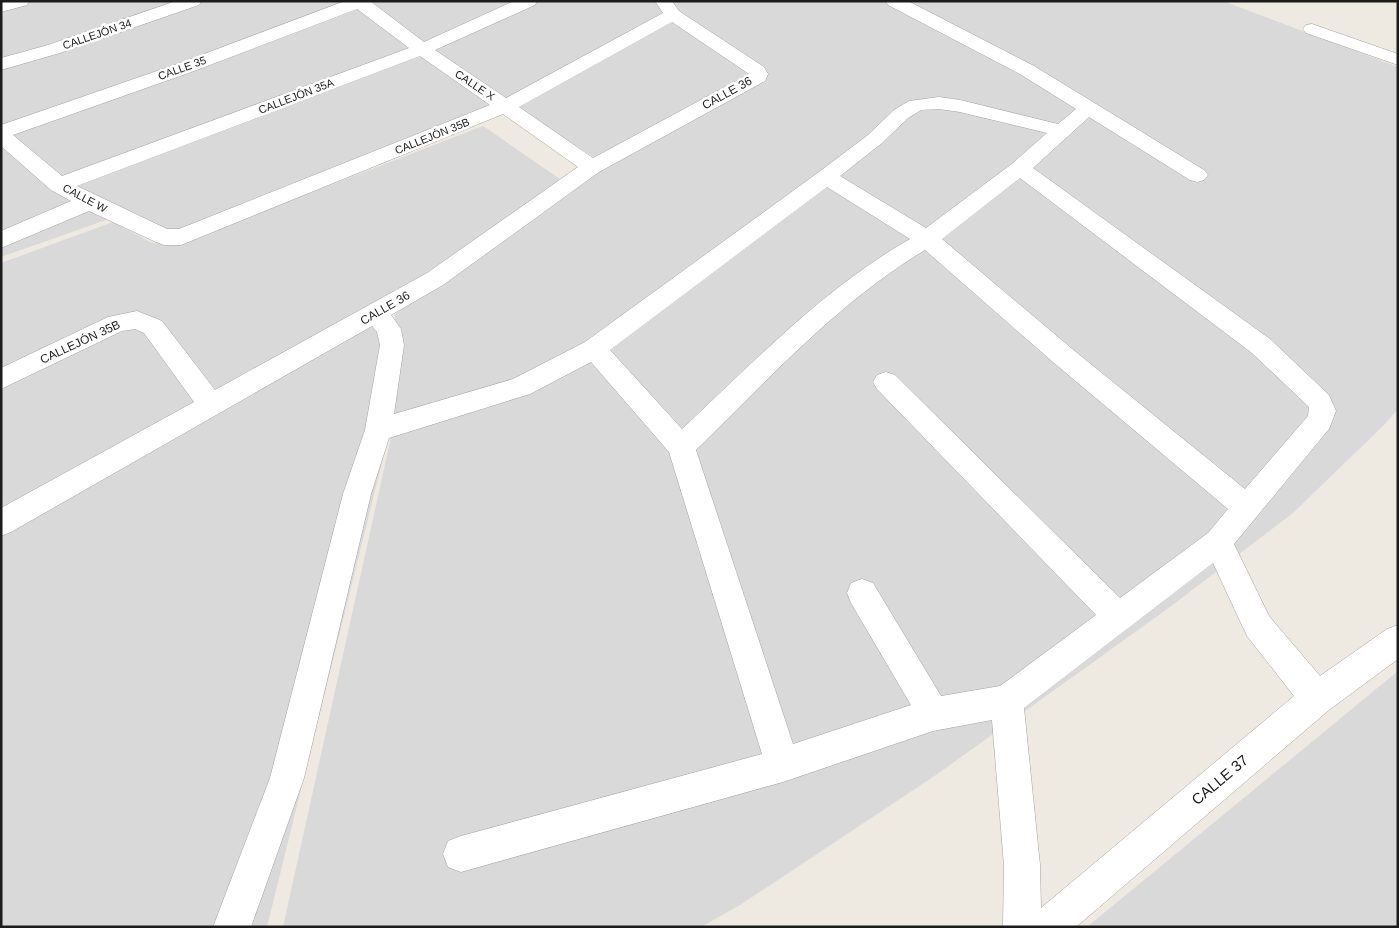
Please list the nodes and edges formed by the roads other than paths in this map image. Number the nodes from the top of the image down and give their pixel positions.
1 (21, 1) edge
2 (193, 1) edge
3 (529, 1) edge
4 (894, 1) edge
5 (360, 2) edge
6 (1, 7) edge
7 (668, 8) edge
8 (1312, 29) dead end
9 (422, 49) junction
10 (1398, 60) edge
11 (1, 64) edge
12 (506, 106) junction
13 (1088, 108) junction
14 (1062, 131) junction
15 (1, 134) edge
16 (592, 167) junction
17 (1020, 168) junction
18 (1197, 175) dead end
19 (826, 177) junction
20 (59, 185) junction
21 (89, 202) junction
22 (181, 237) joint
23 (927, 239) junction
24 (1, 240) edge
25 (375, 314) junction
26 (594, 349) junction
27 (1, 379) edge
28 (886, 382) dead end
29 (211, 405) junction
30 (378, 430) junction
31 (682, 448) junction
32 (1247, 507) junction
33 (1, 523) edge
34 (1218, 542) junction
35 (862, 593) dead end
36 (1118, 617) junction
37 (1398, 640) edge
38 (1317, 698) junction
39 (1007, 702) junction
40 (933, 714) junction
41 (783, 765) junction
42 (461, 854) dead end
43 (232, 927) edge
44 (1022, 927) edge
45 (1047, 927) edge

1 - 6 street
2 - 11 street, CALLEJÓN 34
3 - 9 street, CALLEJÓN 35A
4 - 13 street
5 - 9 street, CALLE X
5 - 15 street, CALLE 35
7 - 12 street, CALLEJÓN 35B
7 - 16 street, CALLE 36
8 - 10 street
9 - 12 street, CALLE X
9 - 20 street, CALLEJÓN 35A
12 - 16 street, CALLE X
12 - 22 street, CALLEJÓN 35B
13 - 14 street
13 - 18 street
14 - 17 street
14 - 19 street
15 - 20 street, CALLE W
16 - 25 street, CALLE 36
17 - 23 street
17 - 32 street
19 - 23 street
19 - 26 street
20 - 21 street, CALLE W
21 - 22 street, CALLE W
21 - 24 street
23 - 31 street
23 - 32 street
25 - 29 street, CALLE 36
25 - 30 street
26 - 30 street
26 - 31 street
27 - 29 street, CALLEJÓN 35B
28 - 36 street
29 - 33 street, CALLE 36
30 - 43 street
31 - 41 street
32 - 34 street
34 - 36 street
34 - 38 street
35 - 40 street
36 - 39 street
37 - 38 street, CALLE 37
38 - 45 street, CALLE 37
39 - 40 street
39 - 44 street
40 - 41 street
41 - 42 street

